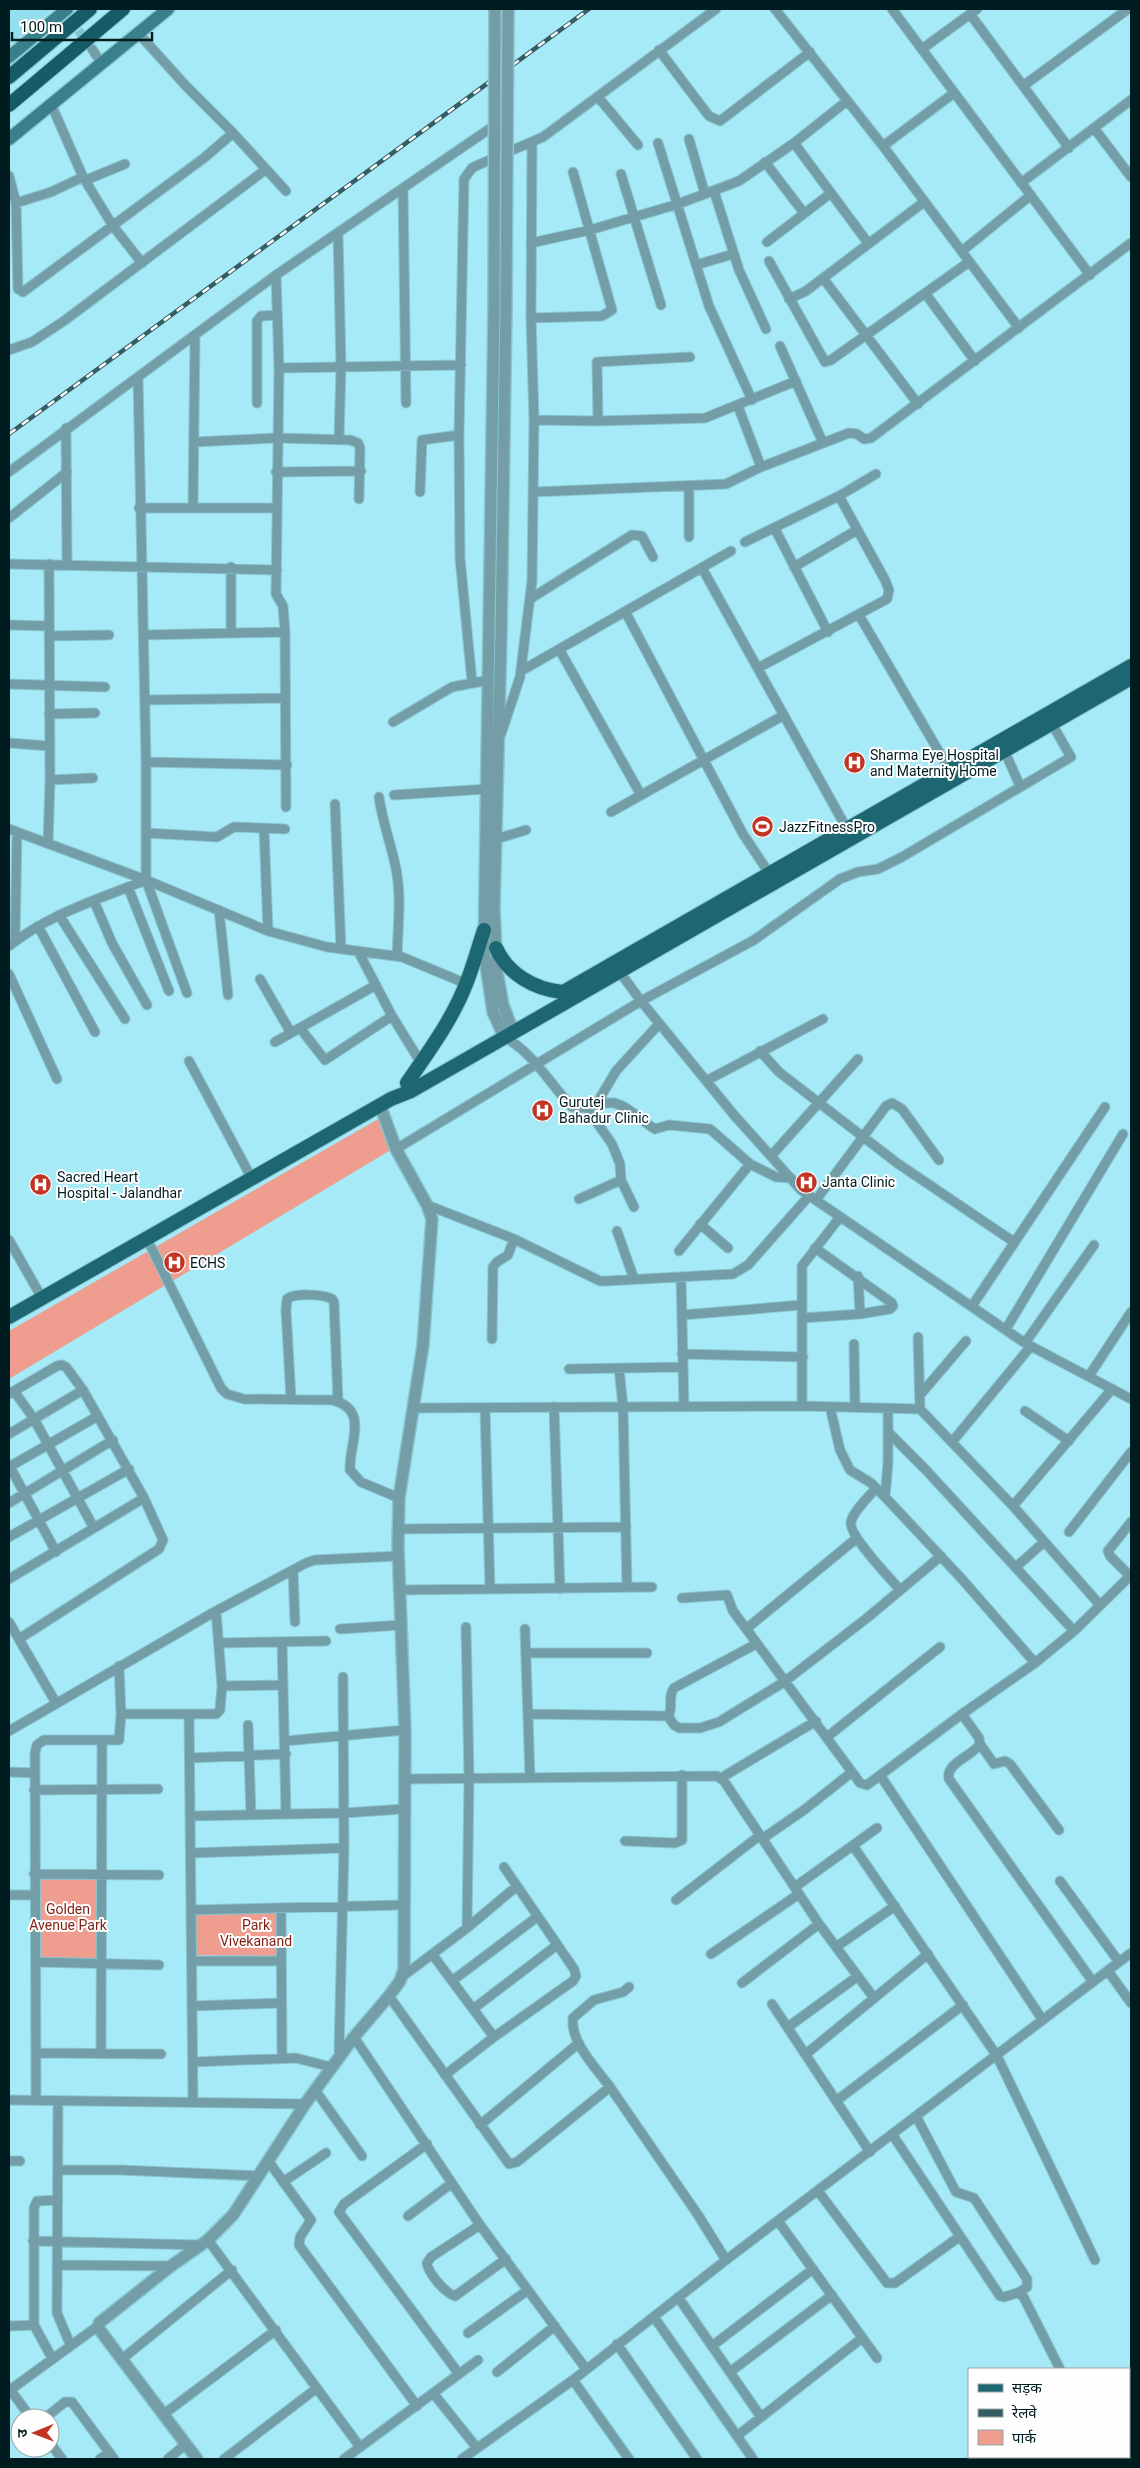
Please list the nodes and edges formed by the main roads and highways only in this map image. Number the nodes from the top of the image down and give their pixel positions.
1 (90, 9) edge
2 (123, 9) edge
3 (168, 9) edge
4 (67, 12) edge
5 (9, 57) edge
6 (9, 77) edge
7 (9, 105) edge
8 (9, 139) edge
9 (1131, 666) edge
10 (1131, 678) edge
11 (953, 775) junction
12 (484, 930) road end
13 (496, 948) road end
14 (562, 992) junction
15 (509, 1032) junction
16 (407, 1083) junction
17 (385, 1102) junction
18 (9, 1317) edge

1 - 6 highway
2 - 7 highway
3 - 8 main road
4 - 5 main road
9 - 11 main road
10 - 11 main road
11 - 14 main road
11 - 15 main road
12 - 16 main road
13 - 14 main road
14 - 15 main road
15 - 16 main road
15 - 17 main road
16 - 17 main road
17 - 18 main road

